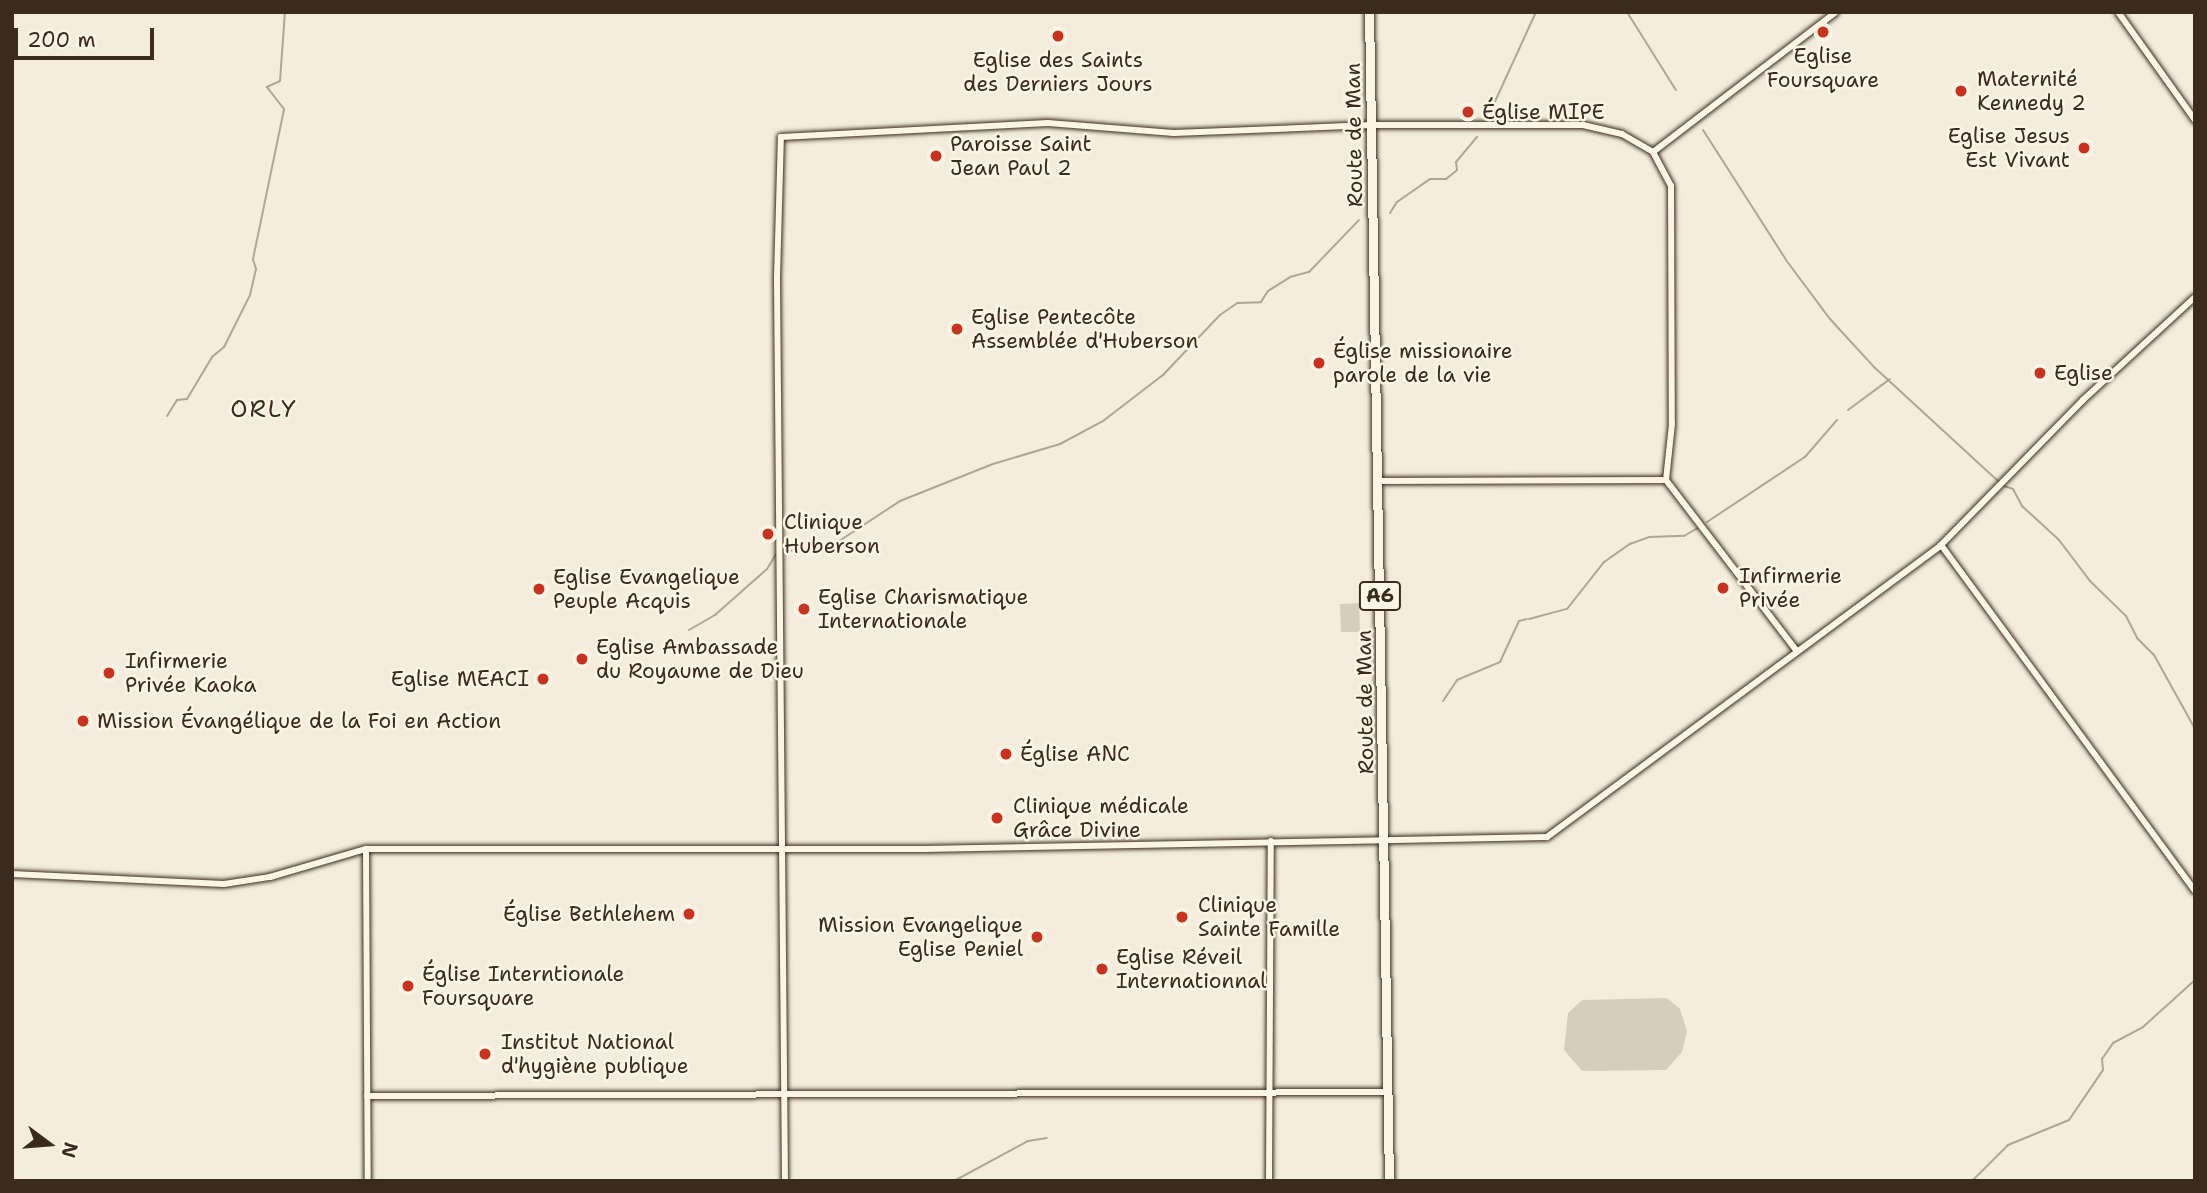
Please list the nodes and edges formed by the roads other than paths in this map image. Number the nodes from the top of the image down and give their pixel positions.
1 (1369, 12) edge
2 (1836, 12) edge
3 (2118, 12) edge
4 (2195, 120) edge
5 (1371, 125) junction
6 (1653, 152) junction
7 (2195, 297) edge
8 (1666, 480) junction
9 (1378, 481) junction
10 (1941, 545) junction
11 (1796, 650) junction
12 (1385, 837) junction
13 (1271, 841) junction
14 (366, 849) junction
15 (784, 850) junction
16 (12, 874) edge
17 (2195, 891) edge
18 (1269, 1092) junction
19 (1388, 1092) junction
20 (786, 1094) junction
21 (367, 1096) junction
22 (368, 1181) edge
23 (786, 1181) edge
24 (1269, 1181) edge
25 (1389, 1181) edge

1 - 5 highway, Route de Man / A6
2 - 6 street
3 - 4 street
5 - 6 street
5 - 9 highway, Route de Man / A6
5 - 15 street
6 - 8 street
7 - 10 street
8 - 9 street
8 - 11 street
9 - 12 highway, Route de Man / A6
10 - 11 street
10 - 17 street
11 - 12 street
12 - 13 street
12 - 19 highway, Route de Man / A6
13 - 15 street
13 - 18 street
14 - 15 street
14 - 16 street
14 - 21 street
15 - 20 street
18 - 19 street
18 - 20 street
18 - 24 street
19 - 25 highway, Route de Man / A6
20 - 21 street
20 - 23 street
21 - 22 street

